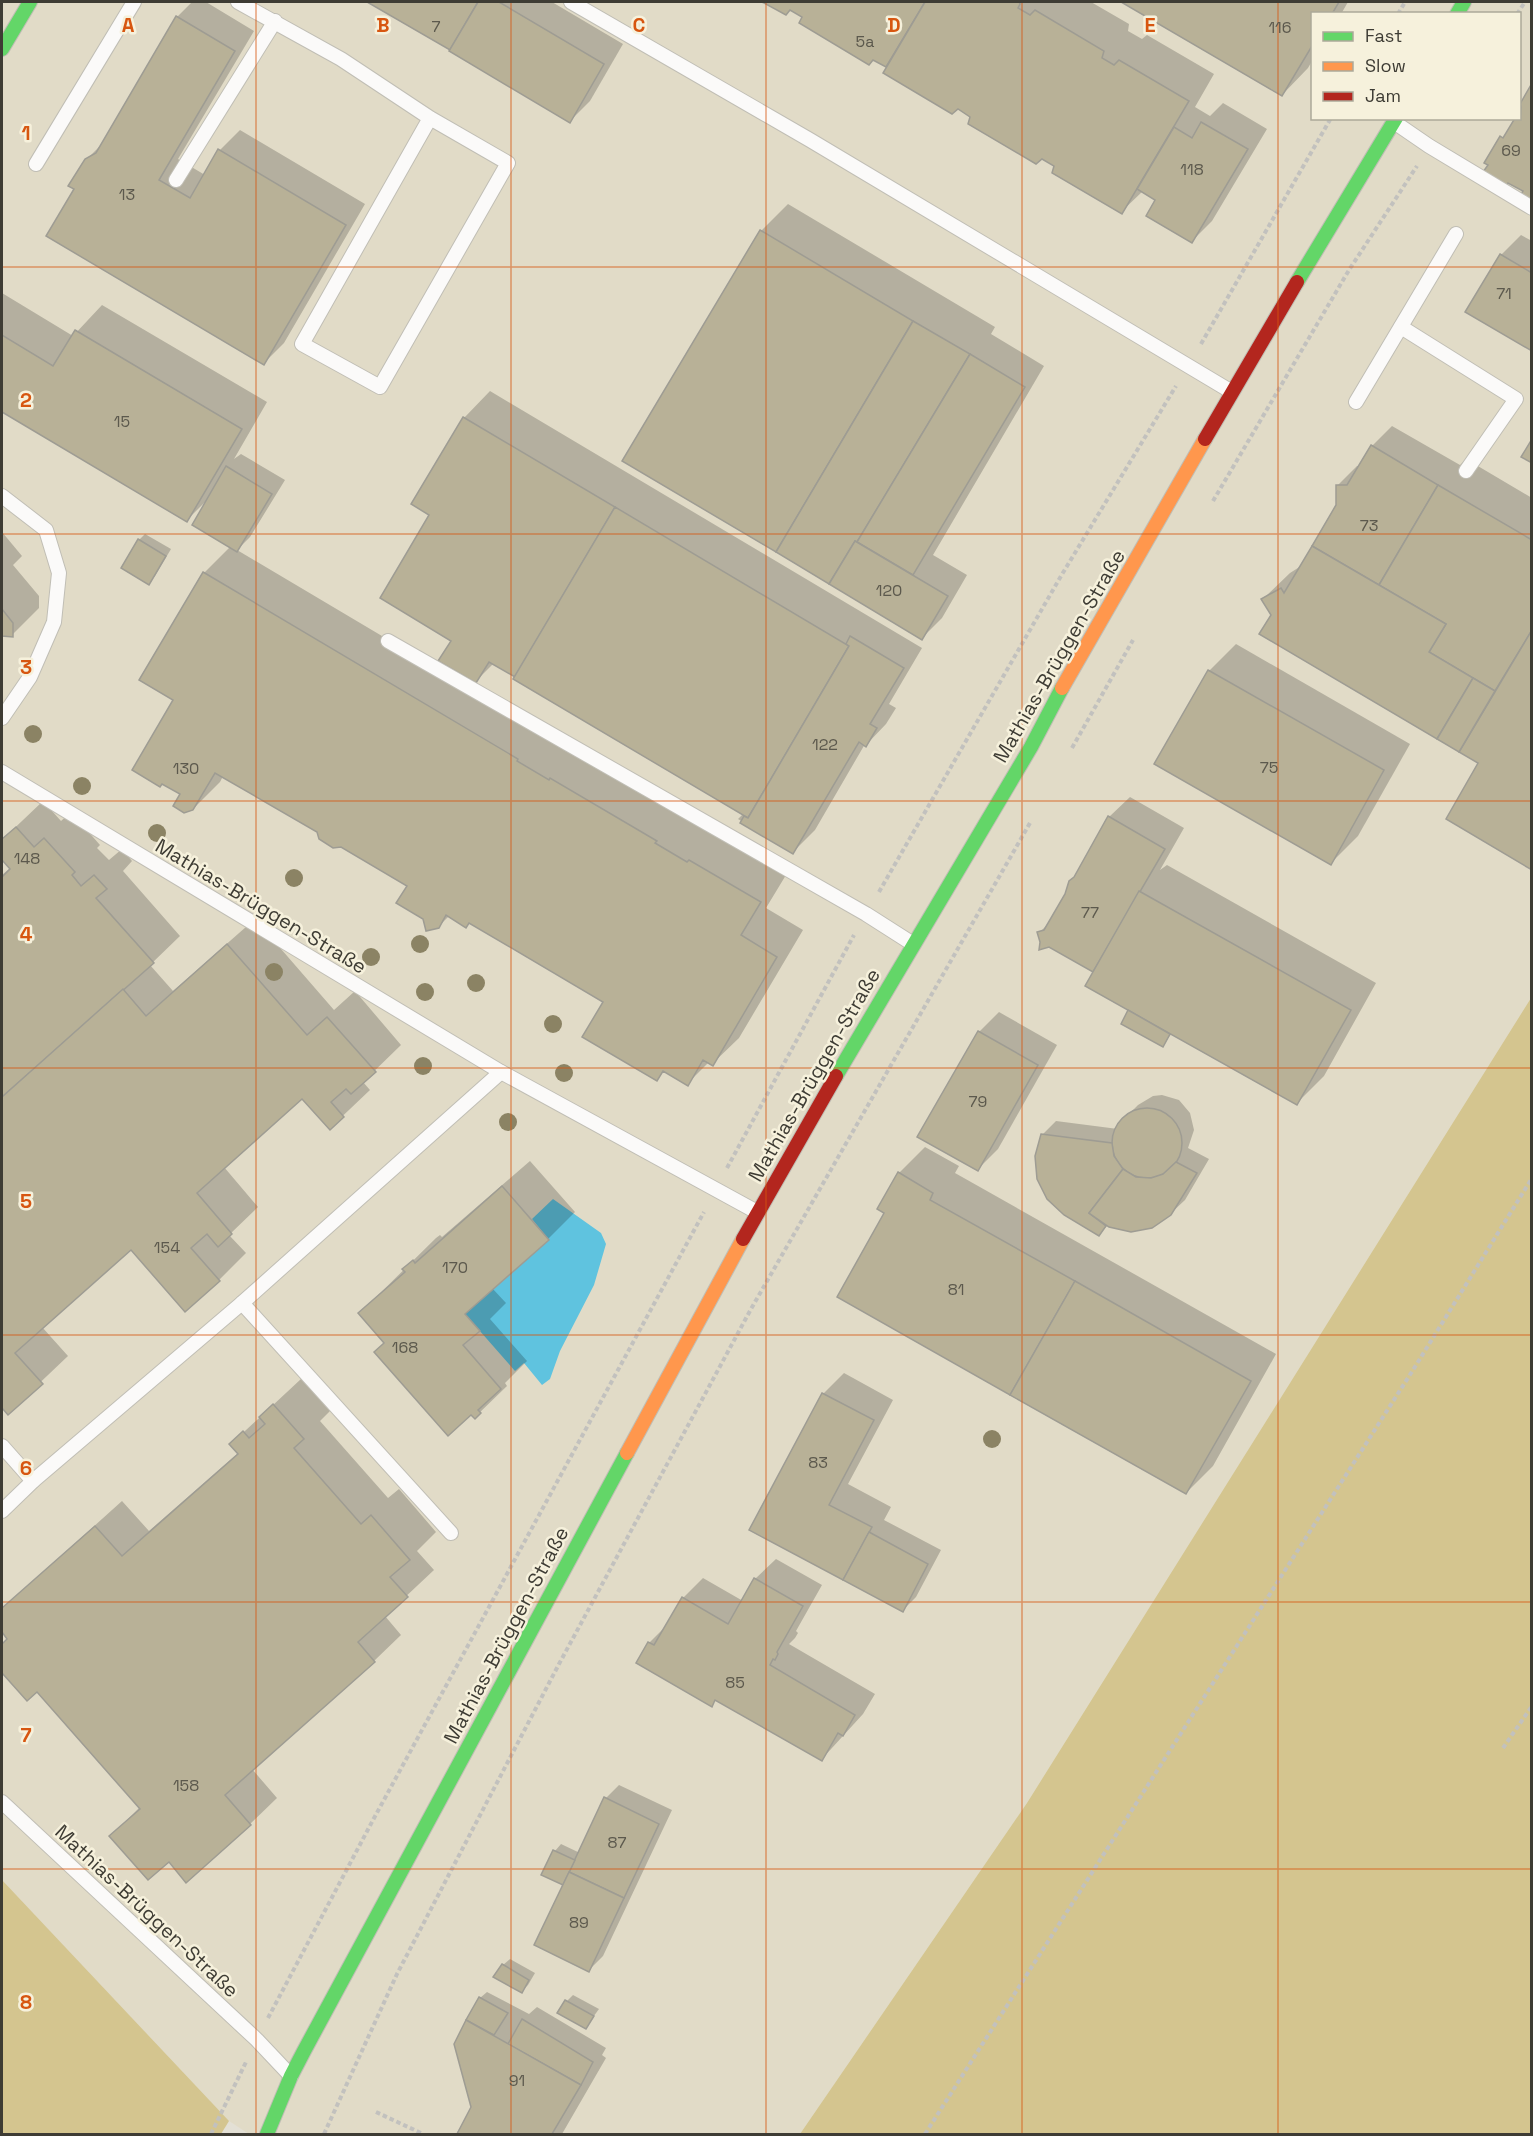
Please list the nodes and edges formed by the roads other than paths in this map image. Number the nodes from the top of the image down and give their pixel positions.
1 (30, 2) edge
2 (134, 2) edge
3 (238, 2) edge
4 (571, 2) edge
5 (274, 21) junction
6 (2, 49) edge
7 (430, 118) junction
8 (1395, 120) edge
9 (36, 164) dead end
10 (176, 180) dead end
11 (1532, 208) edge
12 (1456, 234) dead end
13 (1401, 327) junction
14 (1232, 392) junction
15 (1356, 402) dead end
16 (1466, 471) dead end
17 (2, 496) edge
18 (388, 641) dead end
19 (2, 718) edge
20 (2, 772) edge
21 (913, 944) junction
22 (501, 1072) junction
23 (757, 1212) junction
24 (242, 1303) junction
25 (2, 1446) edge
26 (33, 1481) junction
27 (2, 1511) edge
28 (451, 1533) dead end
29 (2, 1802) edge
30 (291, 2076) junction
31 (267, 2134) edge

1 - 6 street
2 - 9 lane
3 - 5 lane
4 - 14 lane
5 - 7 lane
5 - 10 lane
7 - 7 lane
8 - 11 lane
8 - 14 street, Mathias-Brüggen-Straße
12 - 13 lane
13 - 15 lane
13 - 16 lane
14 - 21 street, Mathias-Brüggen-Straße
17 - 19 lane
18 - 21 lane
20 - 22 lane, Mathias-Brüggen-Straße
21 - 23 street, Mathias-Brüggen-Straße
22 - 23 lane, Mathias-Brüggen-Straße
22 - 24 lane
23 - 30 street, Mathias-Brüggen-Straße
24 - 26 lane
24 - 28 lane
25 - 26 lane
26 - 27 lane
29 - 30 lane, Mathias-Brüggen-Straße
30 - 31 street, Mathias-Brüggen-Straße

